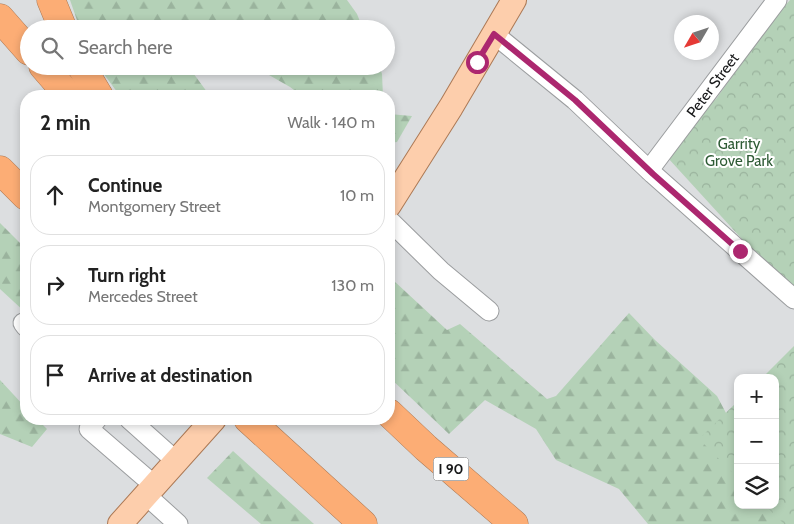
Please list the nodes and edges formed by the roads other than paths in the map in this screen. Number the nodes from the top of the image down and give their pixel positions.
1 (51, 0) edge
2 (514, 0) edge
3 (778, 0) edge
4 (0, 18) edge
5 (59, 20) edge
6 (494, 34) junction
7 (20, 41) edge
8 (50, 75) edge
9 (86, 75) edge
10 (64, 90) edge
11 (95, 90) edge
12 (0, 170) edge
13 (649, 170) junction
14 (20, 190) edge
15 (395, 196) edge
16 (395, 226) edge
17 (794, 299) edge
18 (489, 311) dead end
19 (395, 419) edge
20 (94, 425) edge
21 (136, 425) edge
22 (209, 425) edge
23 (255, 425) edge
24 (176, 461) junction
25 (151, 490) junction
26 (123, 523) edge
27 (178, 524) edge
28 (362, 524) edge
29 (514, 524) edge

1 - 5 highway
2 - 6 main road
3 - 13 street, Peter Street
4 - 7 highway
6 - 13 street
6 - 15 main road
8 - 10 highway
9 - 11 highway
12 - 14 highway
13 - 17 street
16 - 18 street
19 - 29 highway, I 90
20 - 25 street
21 - 24 street
22 - 24 main road
23 - 28 highway
24 - 25 main road
25 - 26 main road
25 - 27 street

